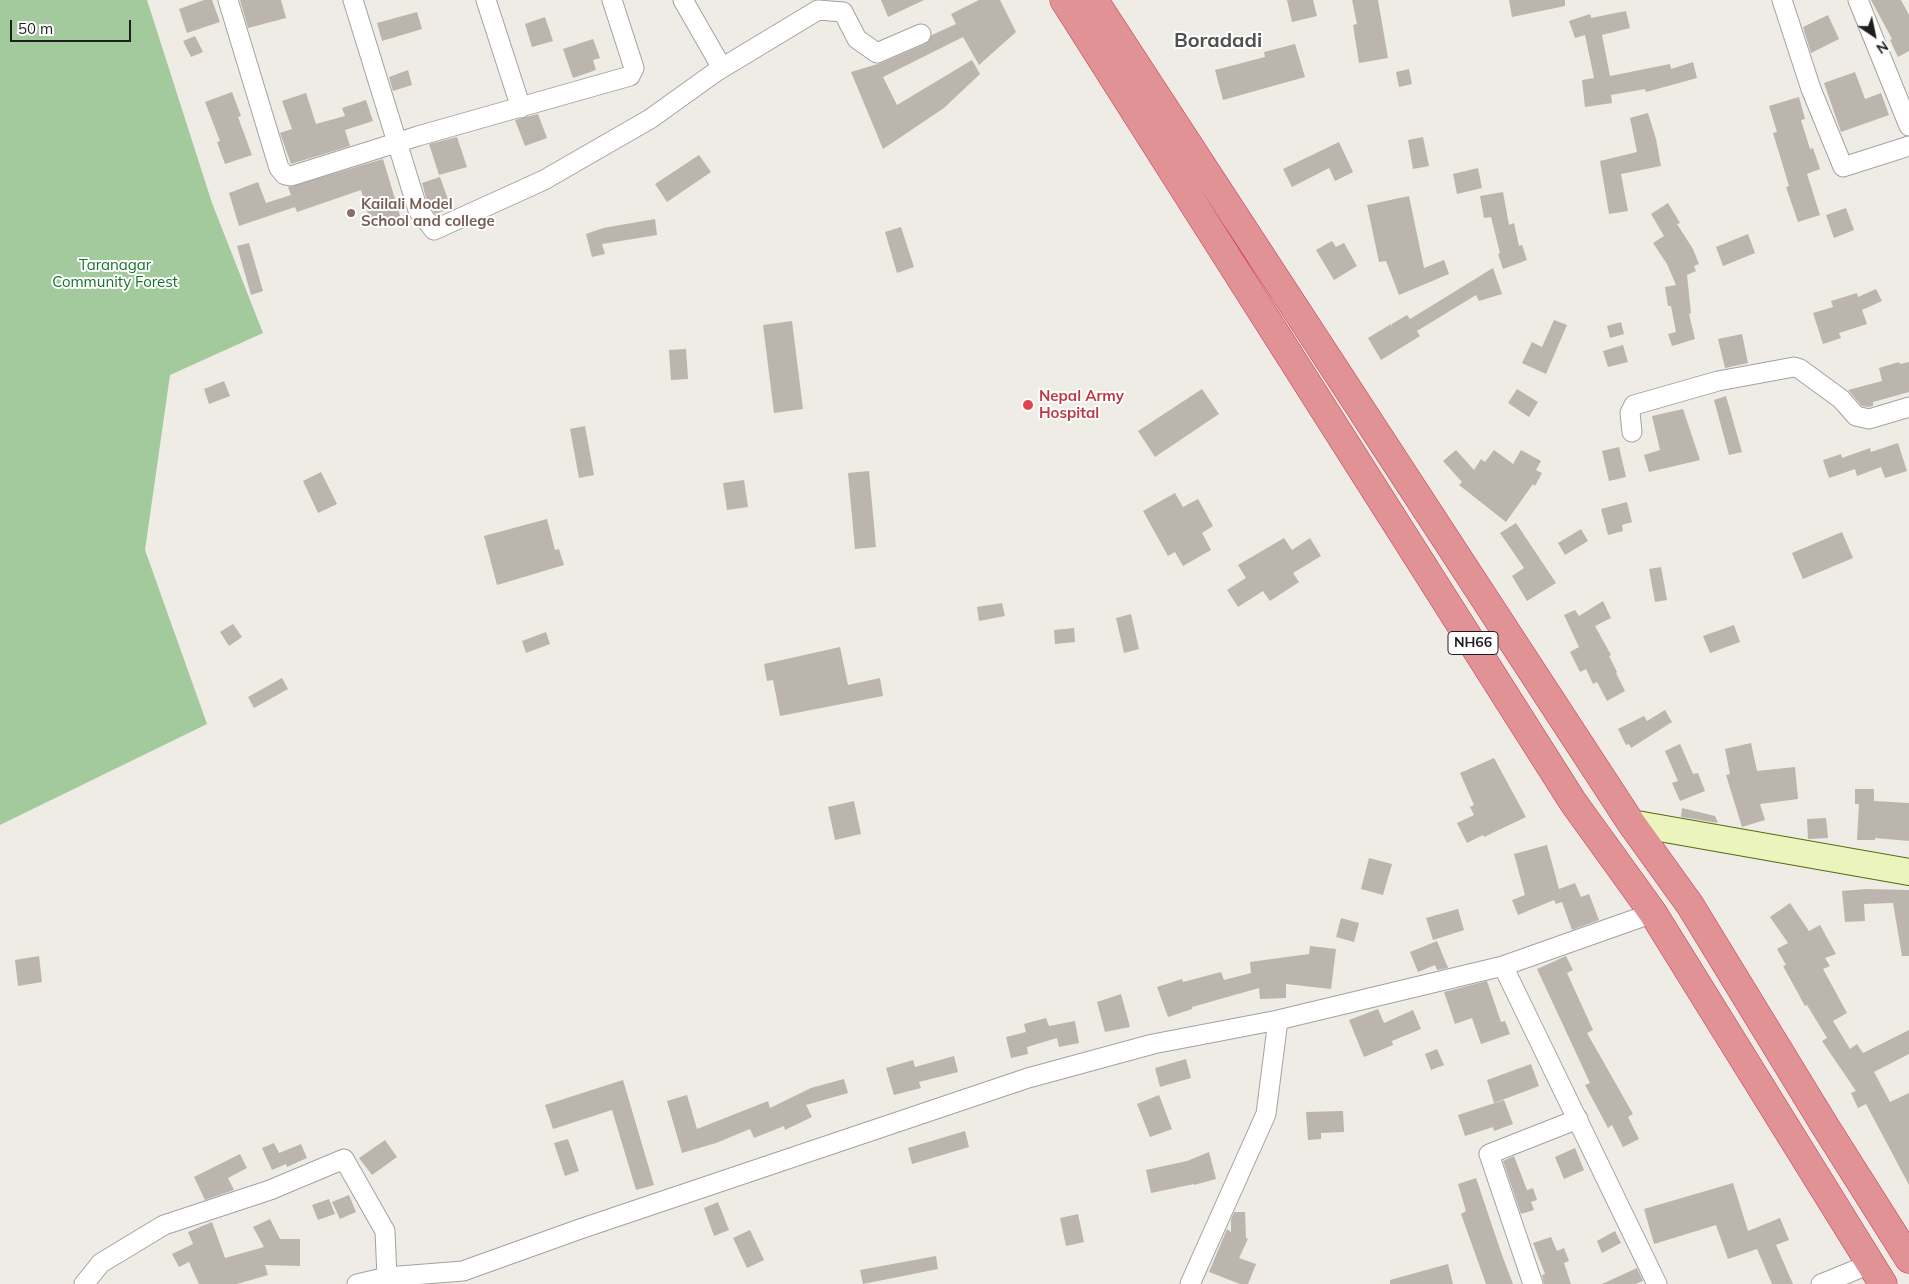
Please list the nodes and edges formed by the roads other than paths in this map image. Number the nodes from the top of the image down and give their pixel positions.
1 (228, 0) edge
2 (353, 0) edge
3 (486, 0) edge
4 (612, 0) edge
5 (683, 0) edge
6 (1064, 0) edge
7 (1094, 0) edge
8 (1782, 0) edge
9 (1858, 0) edge
10 (922, 34) dead end
11 (722, 68) junction
12 (520, 108) junction
13 (1909, 126) edge
14 (398, 143) junction
15 (1909, 146) edge
16 (1909, 407) edge
17 (1632, 432) dead end
18 (1631, 823) junction
19 (1909, 872) edge
20 (1653, 913) junction
21 (1503, 966) junction
22 (1278, 1020) junction
23 (1578, 1119) junction
24 (1909, 1259) edge
25 (1877, 1274) edge
26 (387, 1277) junction
27 (466, 1278) edge
28 (84, 1284) edge
29 (356, 1284) edge
30 (1190, 1284) edge
31 (1533, 1284) edge
32 (1657, 1284) edge
33 (1821, 1284) edge

1 - 14 street
2 - 14 street
3 - 12 street
4 - 12 street
5 - 11 street
6 - 20 highway, NH66
7 - 18 highway, NH66
8 - 15 street
9 - 13 street
10 - 11 street
11 - 14 street
12 - 14 street
16 - 17 street
18 - 19 main road
18 - 24 highway, NH66
20 - 21 street
20 - 25 highway, NH66
21 - 22 street
21 - 23 street
22 - 27 street
22 - 30 street
23 - 31 street
23 - 32 street
25 - 33 street
26 - 27 street
26 - 28 street
26 - 29 street

